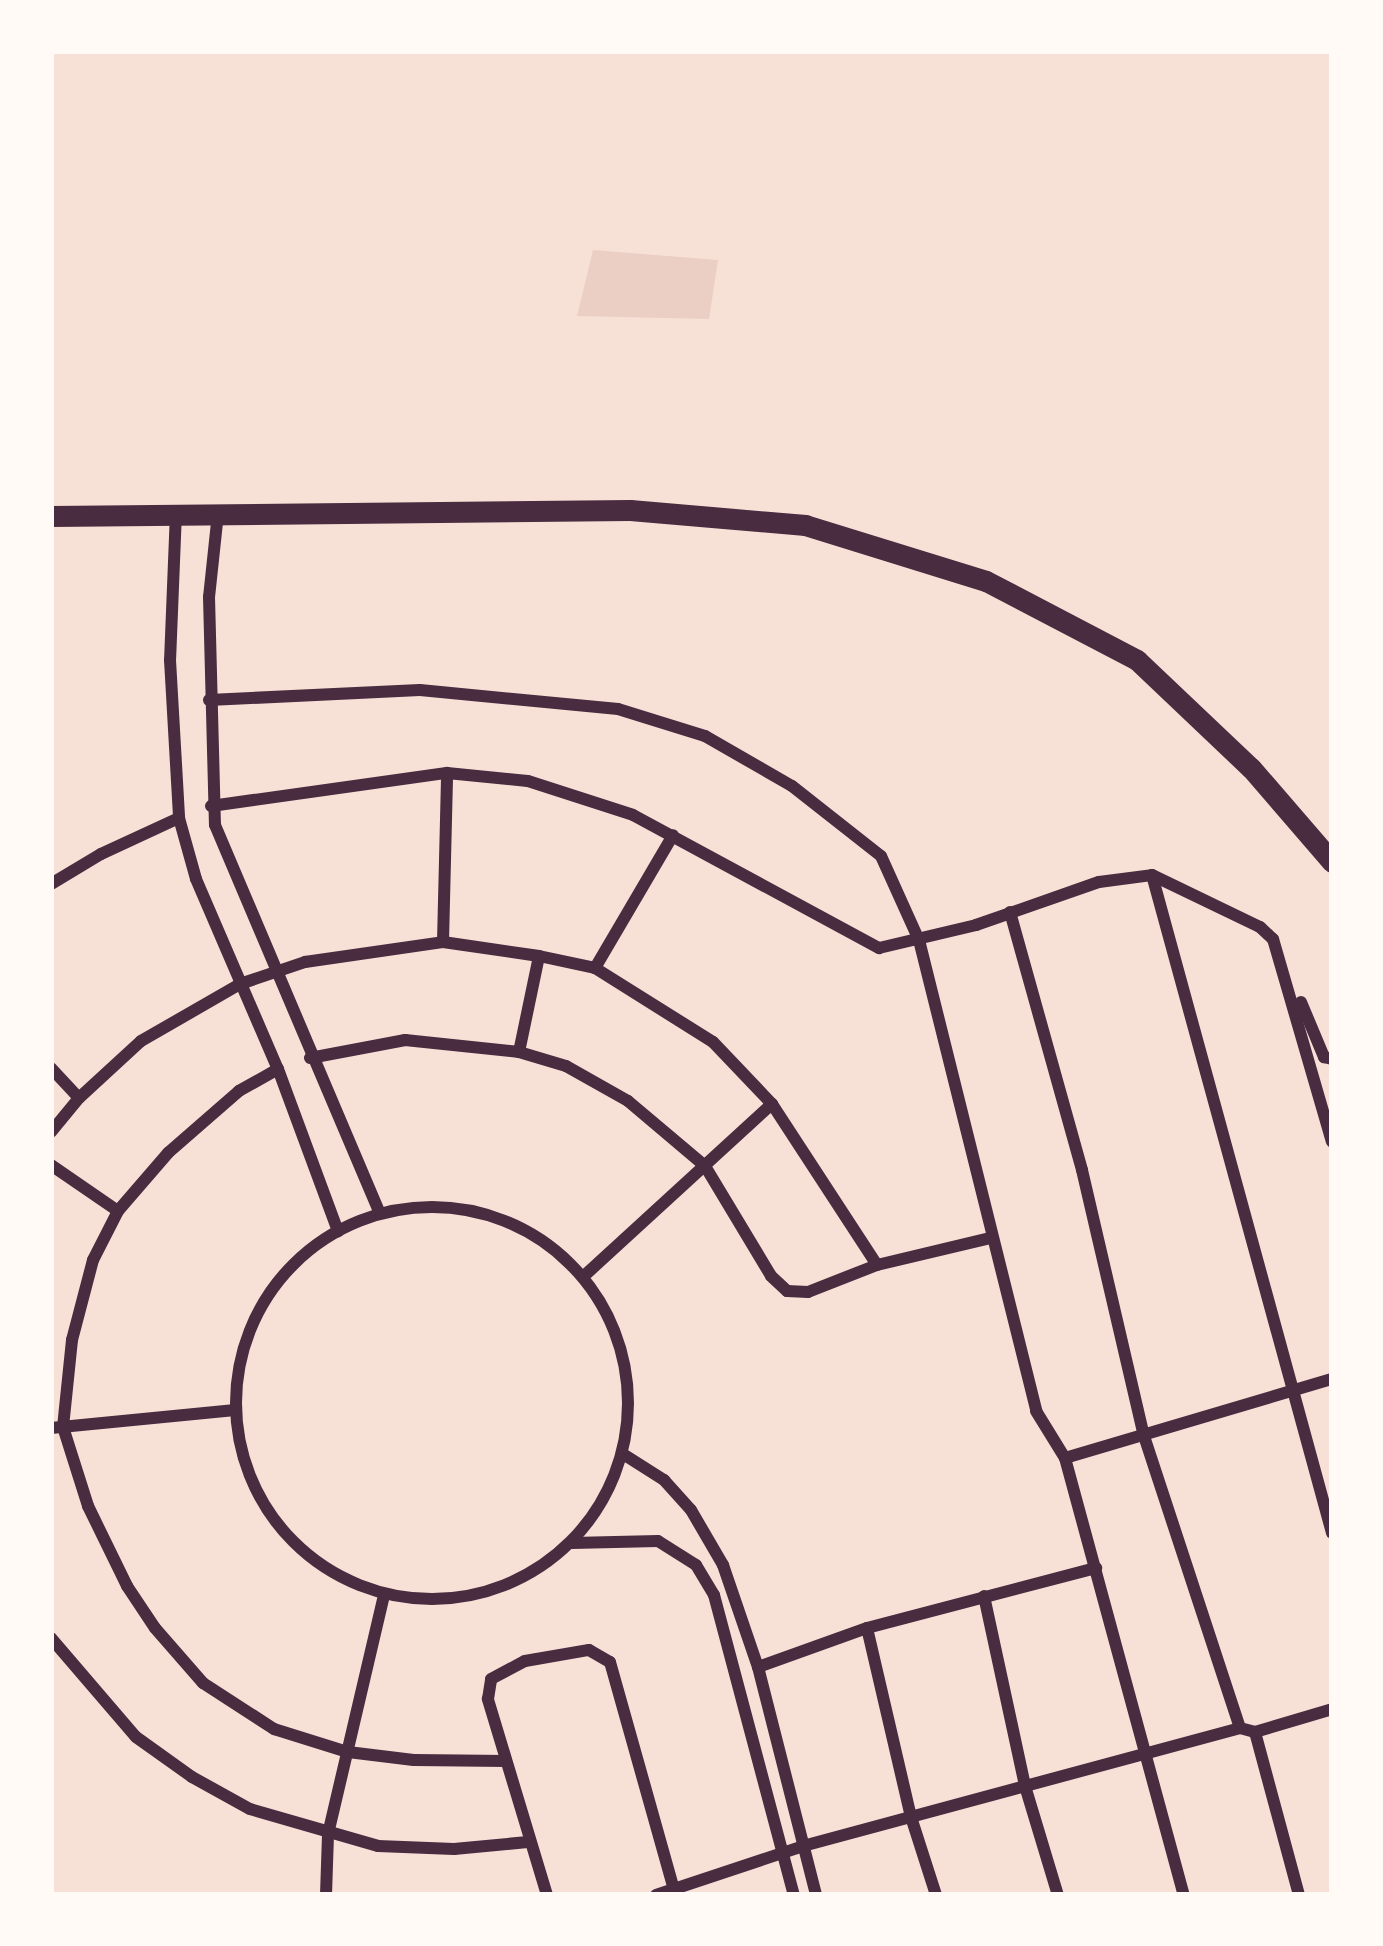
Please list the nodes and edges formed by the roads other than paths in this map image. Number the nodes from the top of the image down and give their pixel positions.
1 (176, 511) junction
2 (218, 513) junction
3 (51, 516) edge
4 (209, 700) junction
5 (447, 773) junction
6 (211, 806) junction
7 (179, 818) junction
8 (673, 835) junction
9 (1332, 862) edge
10 (1152, 875) junction
11 (51, 884) edge
12 (1010, 912) junction
13 (919, 940) junction
14 (443, 943) junction
15 (539, 956) junction
16 (1282, 957) junction
17 (595, 968) junction
18 (274, 972) junction
19 (240, 984) junction
20 (519, 1052) junction
21 (310, 1058) junction
22 (1332, 1059) edge
23 (51, 1068) edge
24 (278, 1069) junction
25 (79, 1097) junction
26 (772, 1104) junction
27 (51, 1132) edge
28 (1332, 1142) edge
29 (51, 1165) edge
30 (705, 1166) junction
31 (118, 1211) junction
32 (380, 1213) junction
33 (338, 1231) junction
34 (990, 1238) junction
35 (877, 1265) junction
36 (584, 1276) junction
37 (1332, 1378) edge
38 (1292, 1390) junction
39 (235, 1410) junction
40 (57, 1427) edge
41 (1144, 1436) junction
42 (622, 1454) junction
43 (1065, 1458) junction
44 (1332, 1533) edge
45 (572, 1543) junction
46 (1096, 1568) junction
47 (384, 1596) junction
48 (984, 1596) junction
49 (867, 1628) junction
50 (51, 1638) edge
51 (758, 1667) junction
52 (1332, 1709) edge
53 (1248, 1730) junction
54 (348, 1752) junction
55 (1145, 1757) junction
56 (506, 1761) junction
57 (1025, 1786) junction
58 (911, 1817) junction
59 (328, 1834) junction
60 (528, 1841) junction
61 (803, 1846) junction
62 (783, 1852) junction
63 (674, 1892) edge
64 (326, 1895) edge
65 (548, 1895) edge
66 (656, 1895) edge
67 (794, 1895) edge
68 (816, 1895) edge
69 (936, 1895) edge
70 (1058, 1895) edge
71 (1184, 1895) edge
72 (1299, 1895) edge

1 - 2 main road
1 - 3 main road
1 - 7 street
2 - 4 street
2 - 9 main road
4 - 6 street
4 - 13 street
5 - 6 street
5 - 8 street
5 - 14 street
6 - 18 street
7 - 11 street
7 - 19 street
8 - 13 street
8 - 17 street
10 - 12 street
10 - 16 street
10 - 38 street
12 - 13 street
12 - 41 street
13 - 34 street
14 - 15 street
14 - 18 street
15 - 17 street
15 - 20 street
16 - 22 street
16 - 28 street
17 - 26 street
18 - 19 street
18 - 21 street
19 - 24 street
19 - 25 street
20 - 21 street
20 - 30 street
21 - 32 street
23 - 25 street
24 - 31 street
24 - 33 street
25 - 27 street
26 - 30 street
26 - 35 street
29 - 31 street
30 - 35 street
30 - 36 street
31 - 40 street
32 - 33 street
32 - 36 street
33 - 39 street
34 - 35 street
34 - 43 street
36 - 42 street
37 - 38 street
38 - 41 street
38 - 44 street
39 - 40 street
39 - 47 street
40 - 54 street
41 - 43 street
41 - 53 street
42 - 45 street
42 - 51 street
43 - 46 street
45 - 47 street
45 - 62 street
46 - 48 street
46 - 55 street
47 - 54 street
48 - 49 street
48 - 57 street
49 - 51 street
49 - 58 street
50 - 59 street
51 - 61 street
52 - 53 street
53 - 55 street
53 - 72 street
54 - 56 street
54 - 59 street
55 - 57 street
55 - 71 street
56 - 60 street
56 - 63 street
57 - 58 street
57 - 70 street
58 - 61 street
58 - 69 street
59 - 60 street
59 - 64 street
60 - 65 street
61 - 62 street
61 - 68 street
62 - 63 street
62 - 67 street
63 - 66 street

